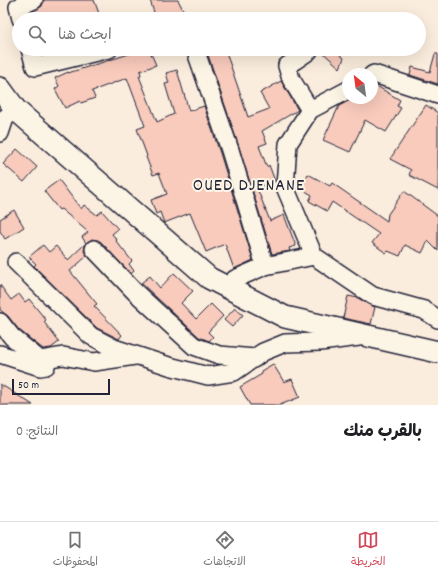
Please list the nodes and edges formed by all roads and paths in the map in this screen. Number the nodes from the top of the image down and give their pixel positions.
1 (34, 0) edge
2 (19, 12) edge
3 (32, 56) edge
4 (80, 56) edge
5 (197, 56) edge
6 (302, 56) edge
7 (378, 75) edge
8 (0, 88) edge
9 (342, 93) edge
10 (438, 95) edge
11 (16, 110) junction
12 (310, 110) junction
13 (0, 133) edge
14 (94, 249) dead end
15 (314, 256) junction
16 (16, 262) dead end
17 (265, 266) junction
18 (227, 288) junction
19 (438, 319) edge
20 (0, 322) edge
21 (369, 336) junction
22 (438, 352) edge
23 (0, 354) edge
24 (139, 355) junction
25 (255, 358) junction
26 (82, 360) junction

1 - 2 street
3 - 4 street
5 - 17 street
6 - 12 street
7 - 10 street
8 - 11 main road
9 - 12 street
11 - 13 street
11 - 18 main road
12 - 15 street
14 - 25 street
15 - 17 street
15 - 19 street
16 - 24 street
17 - 18 street
18 - 21 main road
20 - 26 street
21 - 22 main road
21 - 25 street
23 - 26 street
24 - 25 street
24 - 26 street

